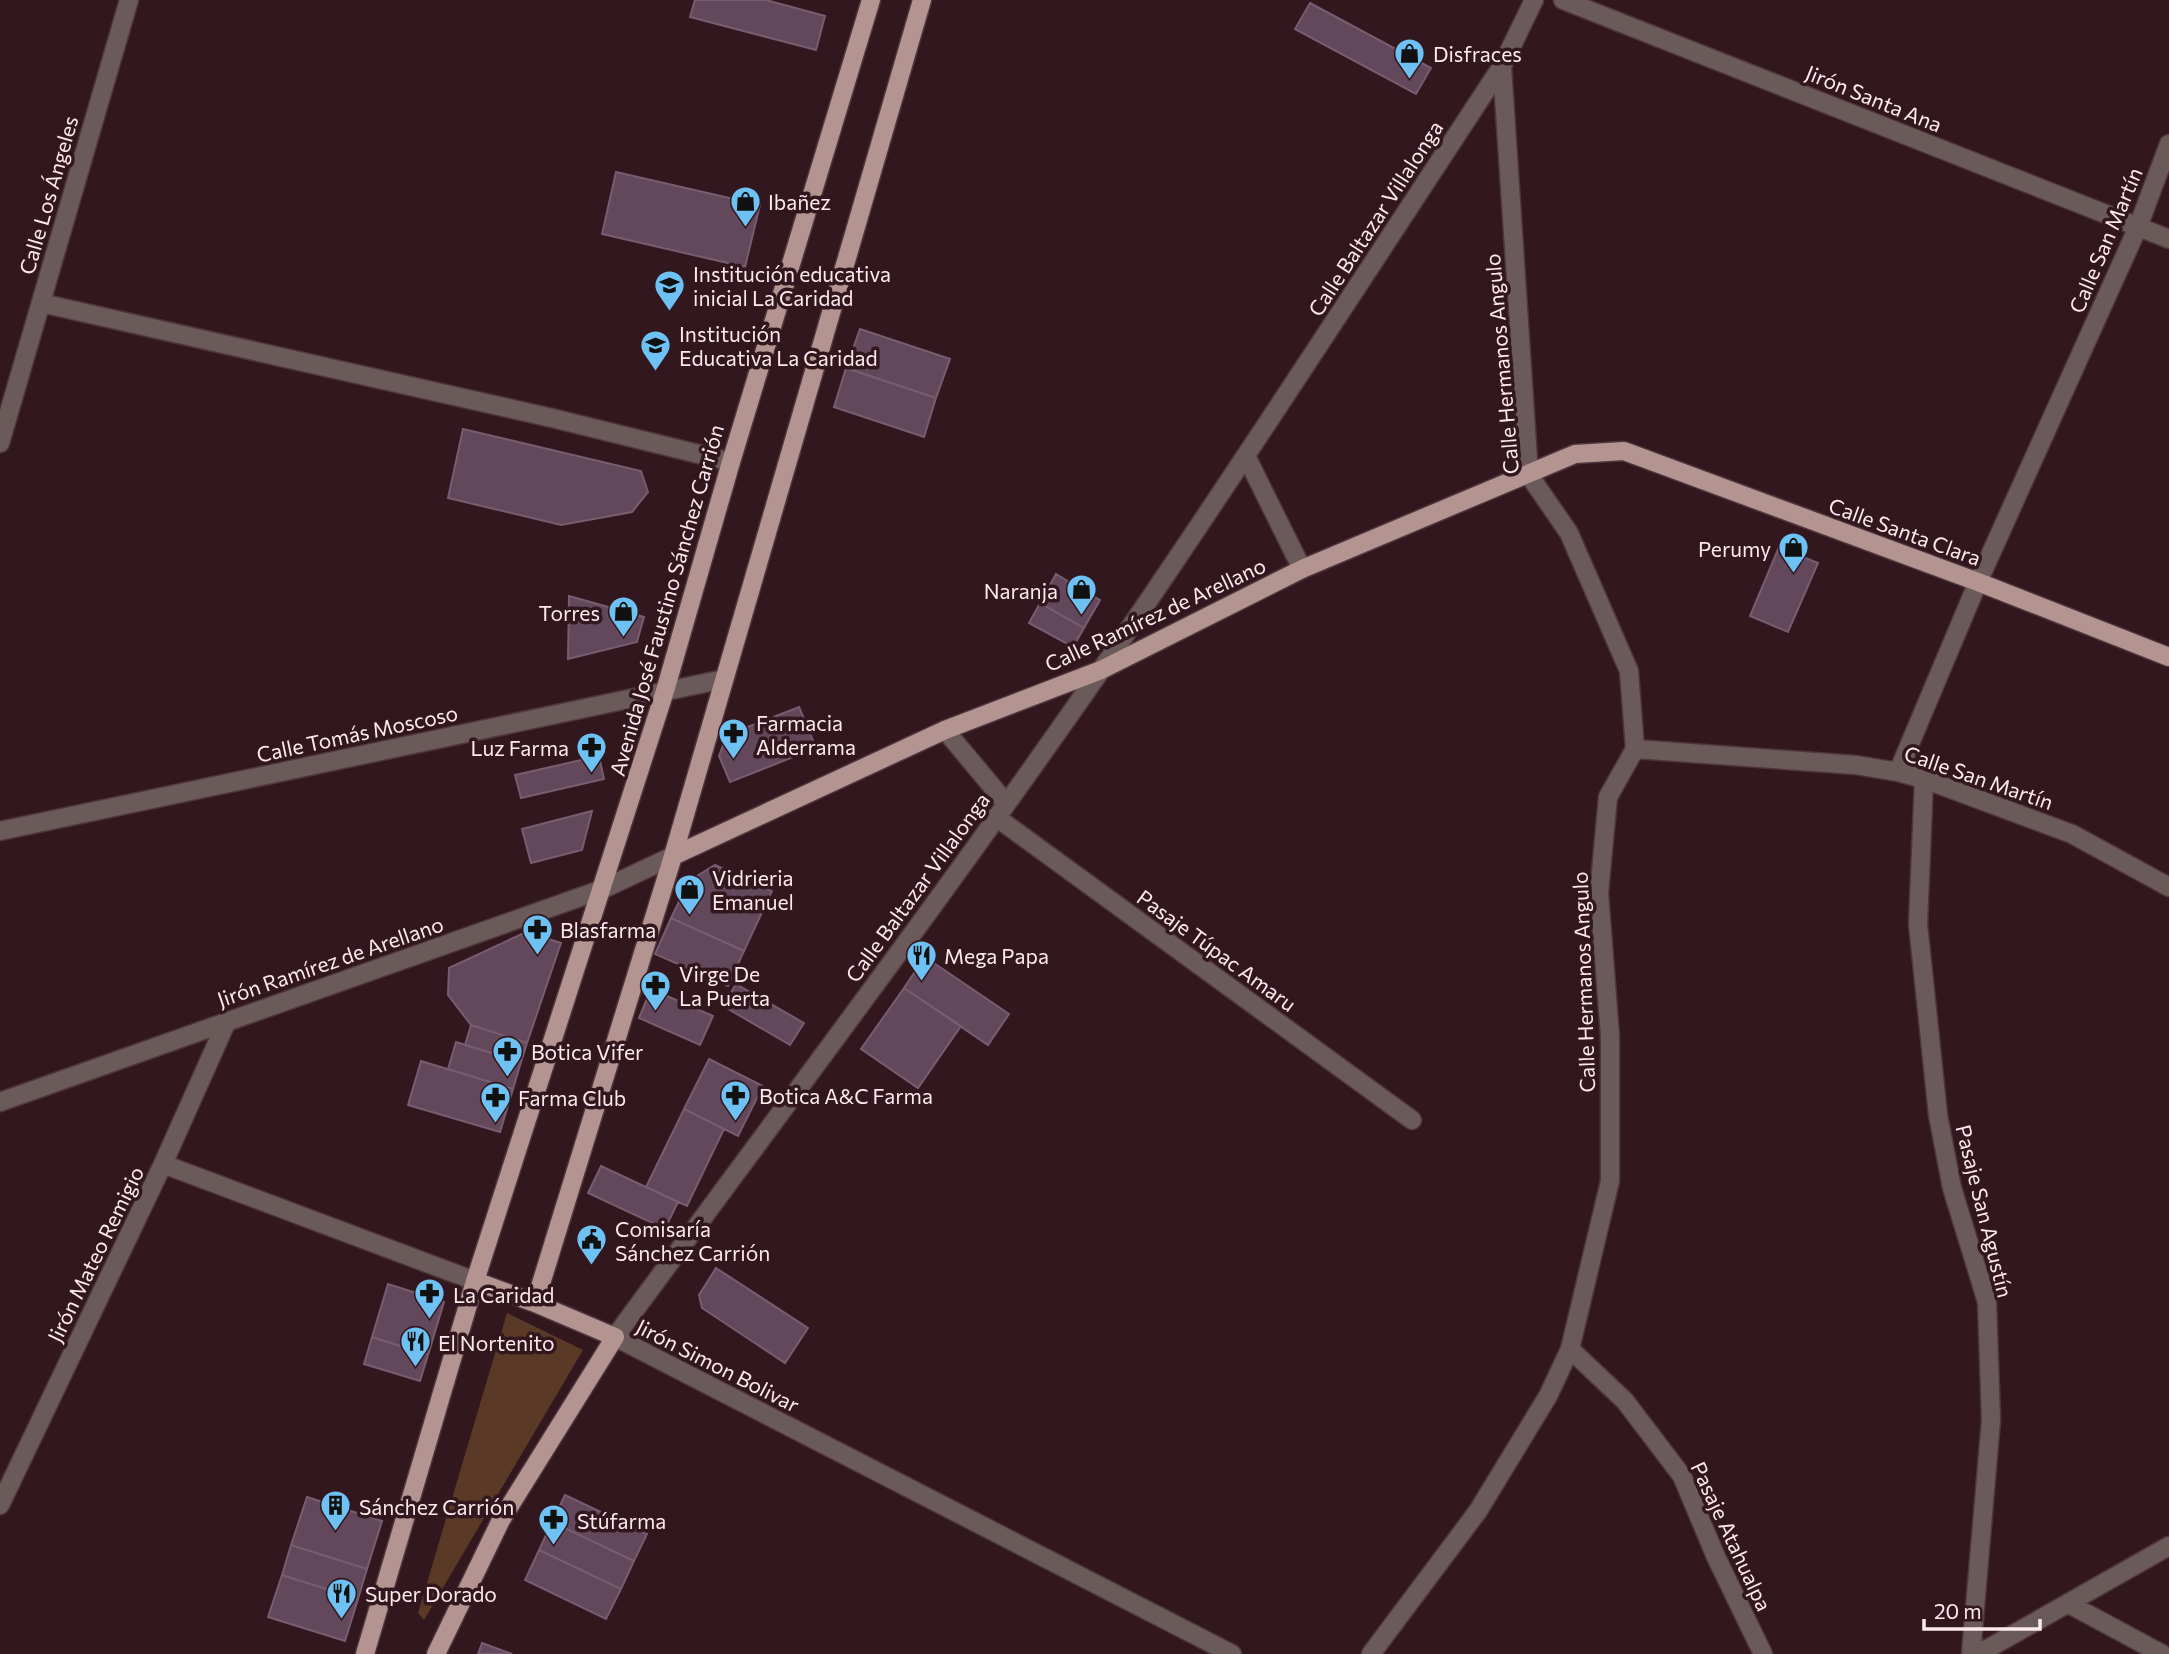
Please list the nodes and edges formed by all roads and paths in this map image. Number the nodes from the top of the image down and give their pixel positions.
1 (129, 0) edge
2 (871, 0) edge
3 (922, 0) edge
4 (1534, 0) edge
5 (1563, 0) edge
6 (1502, 66) junction
7 (2169, 144) edge
8 (2138, 227) junction
9 (2169, 240) edge
10 (41, 303) junction
11 (0, 443) edge
12 (1624, 450) joint
13 (1246, 456) junction
14 (731, 462) junction
15 (1530, 475) junction
16 (1301, 569) junction
17 (1978, 582) junction
18 (2169, 657) edge
19 (1101, 670) junction
20 (724, 679) junction
21 (665, 691) junction
22 (945, 730) junction
23 (1635, 749) junction
24 (1898, 772) junction
25 (1924, 779) junction
26 (1001, 810) junction
27 (0, 831) edge
28 (673, 856) junction
29 (2169, 887) edge
30 (603, 889) junction
31 (227, 1021) junction
32 (0, 1102) edge
33 (1412, 1120) dead end
34 (163, 1164) junction
35 (475, 1281) junction
36 (534, 1303) junction
37 (615, 1337) junction
38 (1570, 1349) junction
39 (0, 1505) edge
40 (2169, 1546) edge
41 (2068, 1604) junction
42 (365, 1654) edge
43 (436, 1654) edge
44 (1232, 1654) edge
45 (1371, 1654) edge
46 (1763, 1654) edge
47 (1973, 1654) edge
48 (2162, 1654) edge

1 - 10 street, Calle Los Ángeles
2 - 14 main road, Avenida José Faustino Sánchez Carrión
3 - 20 main road
4 - 6 street, Calle Baltazar Villalonga
5 - 8 street, Jirón Santa Ana
6 - 13 street, Calle Baltazar Villalonga
6 - 15 street, Calle Hermanos Angulo
7 - 8 street, Calle San Martín
8 - 9 street, Jirón Santa Ana
8 - 17 street, Calle San Martín
10 - 11 street, Calle Los Ángeles
10 - 14 street
12 - 15 main road, Calle Ramírez de Arellano
12 - 17 main road, Calle Santa Clara
13 - 16 street
13 - 19 street, Calle Baltazar Villalonga
14 - 21 main road, Avenida José Faustino Sánchez Carrión
15 - 16 main road, Calle Ramírez de Arellano
15 - 23 street, Calle Hermanos Angulo
16 - 19 main road, Calle Ramírez de Arellano
17 - 18 main road, Calle Santa Clara
17 - 24 street
19 - 22 main road, Calle Ramírez de Arellano
19 - 26 street, Calle Baltazar Villalonga
20 - 21 street, Calle Tomás Moscoso
20 - 28 main road
21 - 27 street, Calle Tomás Moscoso
21 - 30 main road, Avenida José Faustino Sánchez Carrión
22 - 26 street, Pasaje Túpac Amaru
22 - 28 main road, Calle Ramírez de Arellano
23 - 24 street, Calle San Martín
23 - 38 street, Calle Hermanos Angulo
24 - 25 street, Calle San Martín
25 - 29 street, Calle San Martín
25 - 47 street, Pasaje San Agustín
26 - 33 street, Pasaje Túpac Amaru
26 - 37 street, Calle Baltazar Villalonga
28 - 30 street, Jirón Ramírez de Arellano
28 - 36 main road
30 - 31 street, Jirón Ramírez de Arellano
30 - 35 main road, Avenida José Faustino Sánchez Carrión
31 - 32 street, Jirón Ramírez de Arellano
31 - 34 street, Jirón Mateo Remigio
34 - 35 street, Jirón Simon Bolivar
34 - 39 street, Jirón Mateo Remigio
35 - 36 main road, Jirón Simon Bolivar
35 - 42 main road, Avenida José Faustino Sánchez Carrión
36 - 37 main road, Jirón Simon Bolivar
37 - 43 main road
37 - 44 street, Jirón Simon Bolivar
38 - 45 street, Calle Hermanos Angulo
38 - 46 street, Pasaje Atahualpa
40 - 41 street
41 - 47 street
41 - 48 street

